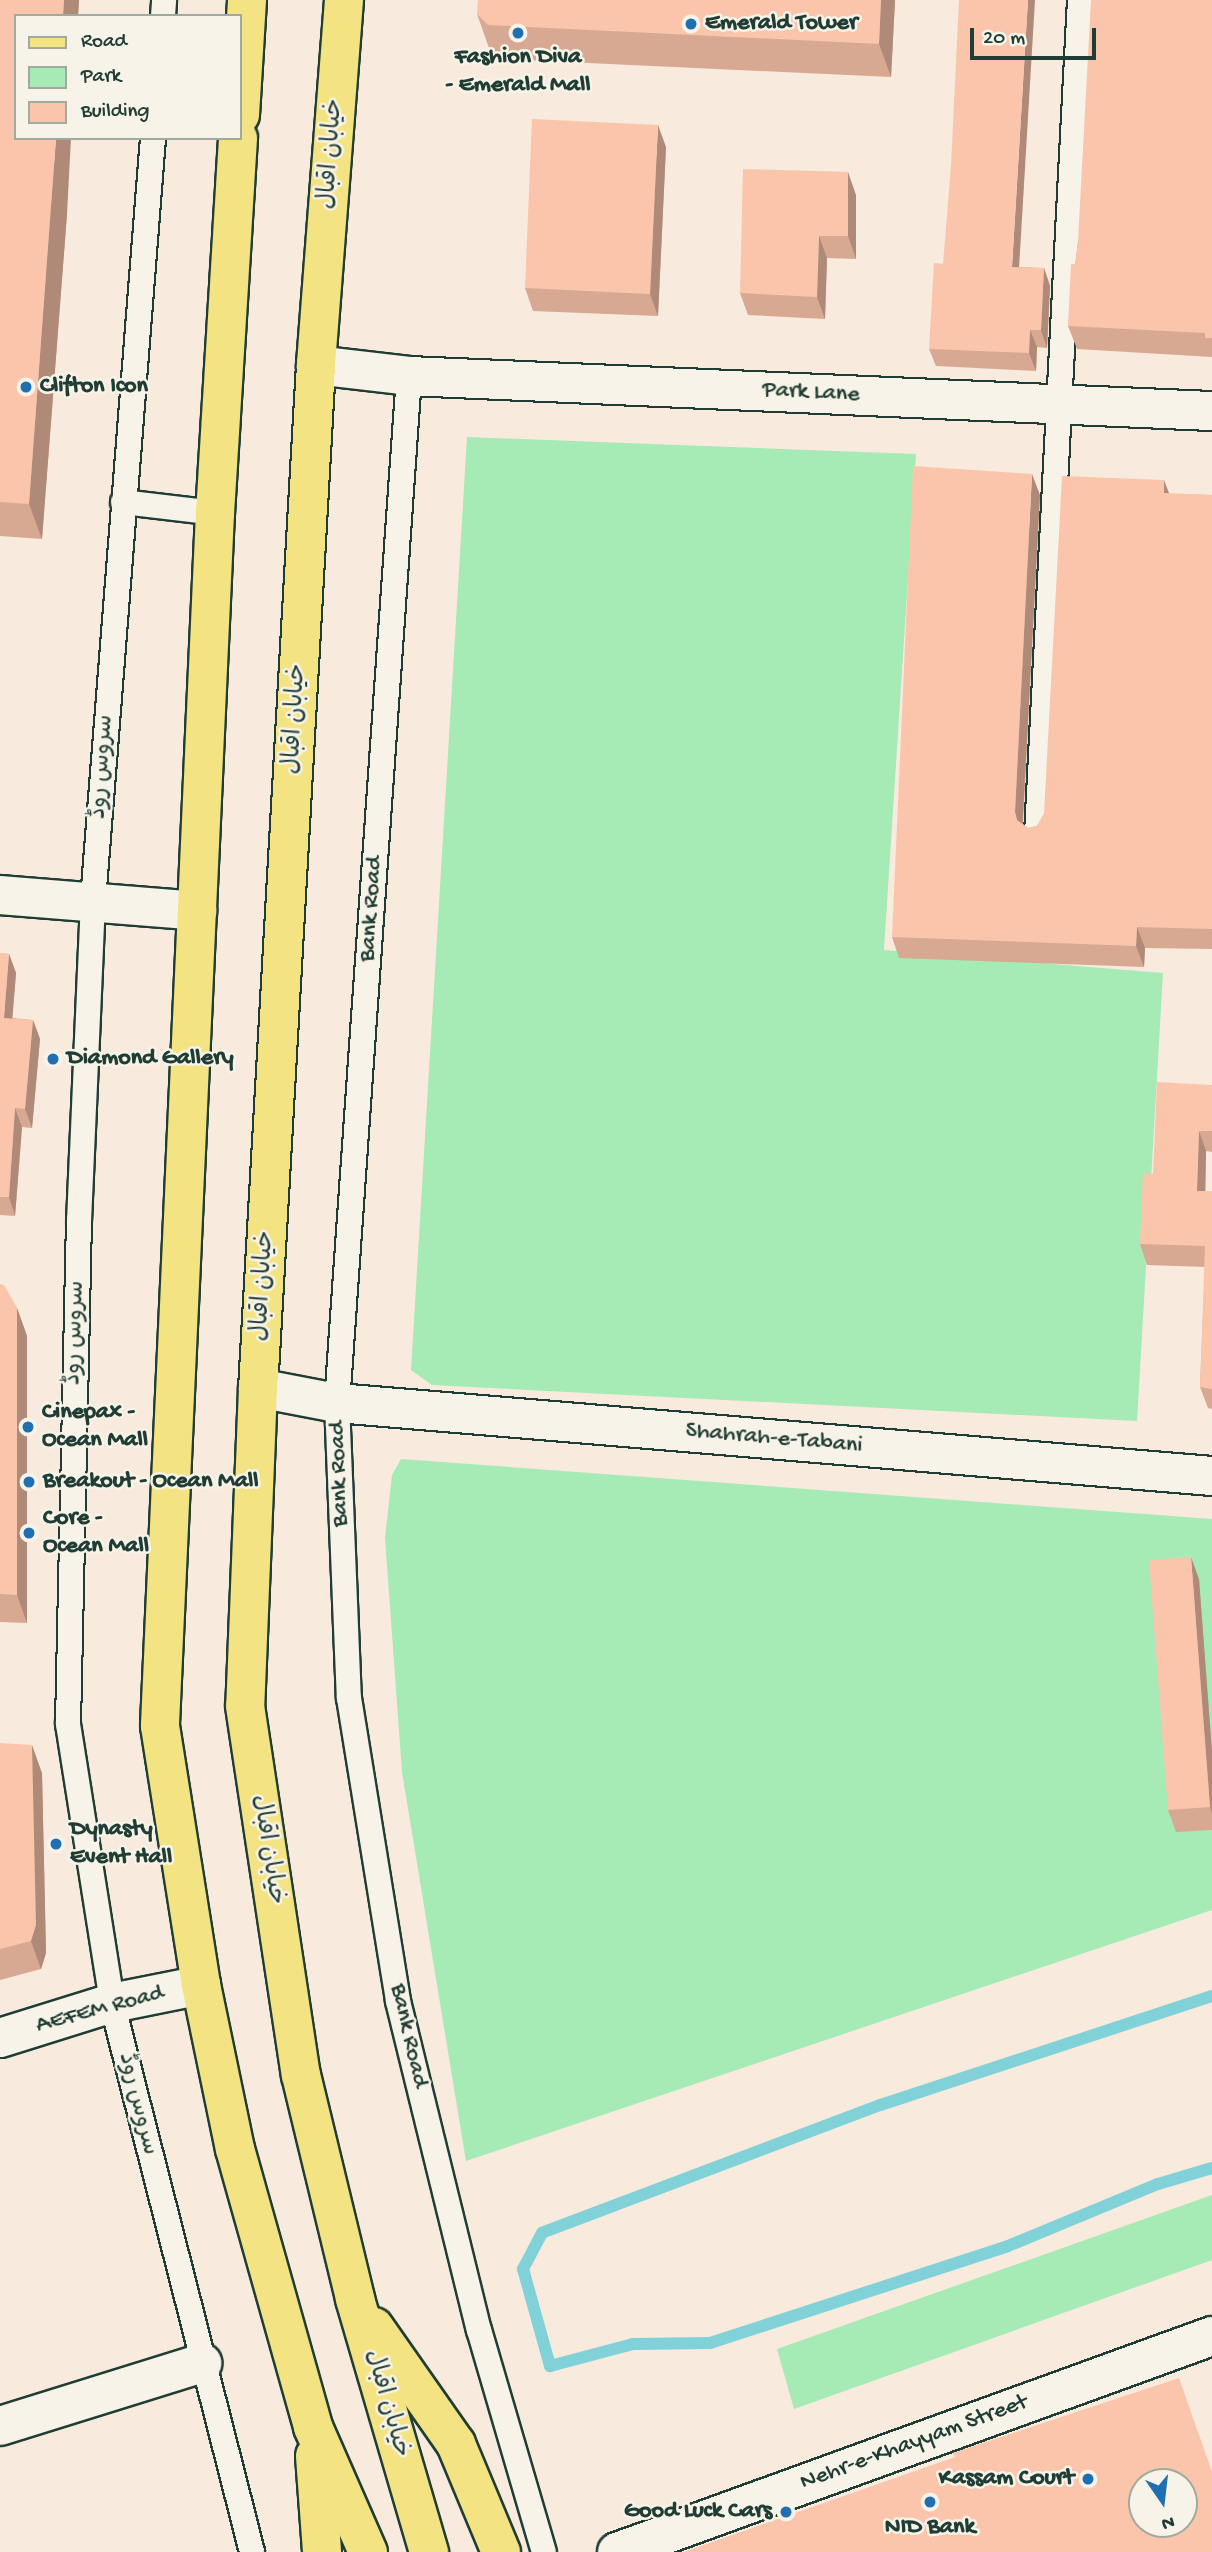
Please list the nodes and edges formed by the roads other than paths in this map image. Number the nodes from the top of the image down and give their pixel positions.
1 (247, 0) edge
2 (344, 0) edge
3 (1080, 0) edge
4 (242, 82) edge
5 (153, 140) edge
6 (238, 140) edge
7 (316, 365) junction
8 (410, 376) junction
9 (1061, 404) junction
10 (1212, 411) edge
11 (123, 502) junction
12 (215, 513) junction
13 (1037, 834) edge
14 (0, 895) edge
15 (93, 901) junction
16 (197, 911) junction
17 (258, 1388) junction
18 (337, 1403) junction
19 (1212, 1476) edge
20 (201, 1985) junction
21 (112, 2003) junction
22 (0, 2038) edge
23 (355, 2299) junction
24 (1212, 2336) edge
25 (202, 2363) junction
26 (0, 2426) edge
27 (313, 2427) junction
28 (252, 2552) edge
29 (322, 2552) edge
30 (368, 2552) edge
31 (429, 2552) edge
32 (501, 2552) edge
33 (544, 2552) edge
34 (617, 2552) edge

1 - 4 main road
2 - 7 main road, خیابان اقبال
3 - 9 lane
5 - 11 lane, سروس روڈ
6 - 12 main road
7 - 8 street, Park Lane
7 - 17 main road, خیابان اقبال
8 - 9 street, Park Lane
8 - 18 lane, Bank Road
9 - 10 street, Park Lane
9 - 13 lane
11 - 12 lane
11 - 15 lane, سروس روڈ
12 - 16 main road
14 - 15 street
15 - 16 street
15 - 21 lane, سروس روڈ
16 - 20 main road
17 - 18 street, Shahrah-e-Tabani
17 - 23 main road, خیابان اقبال
18 - 19 street, Shahrah-e-Tabani
18 - 33 lane, Bank Road
20 - 21 street, AEFEM Road
20 - 27 main road
21 - 22 street, AEFEM Road
21 - 25 lane, سروس روڈ
23 - 31 main road, خیابان اقبال
23 - 32 main road
24 - 34 street, Nehr-e-Khayyam Street
25 - 26 street
25 - 28 lane, سروس روڈ
27 - 29 main road
27 - 30 main road

